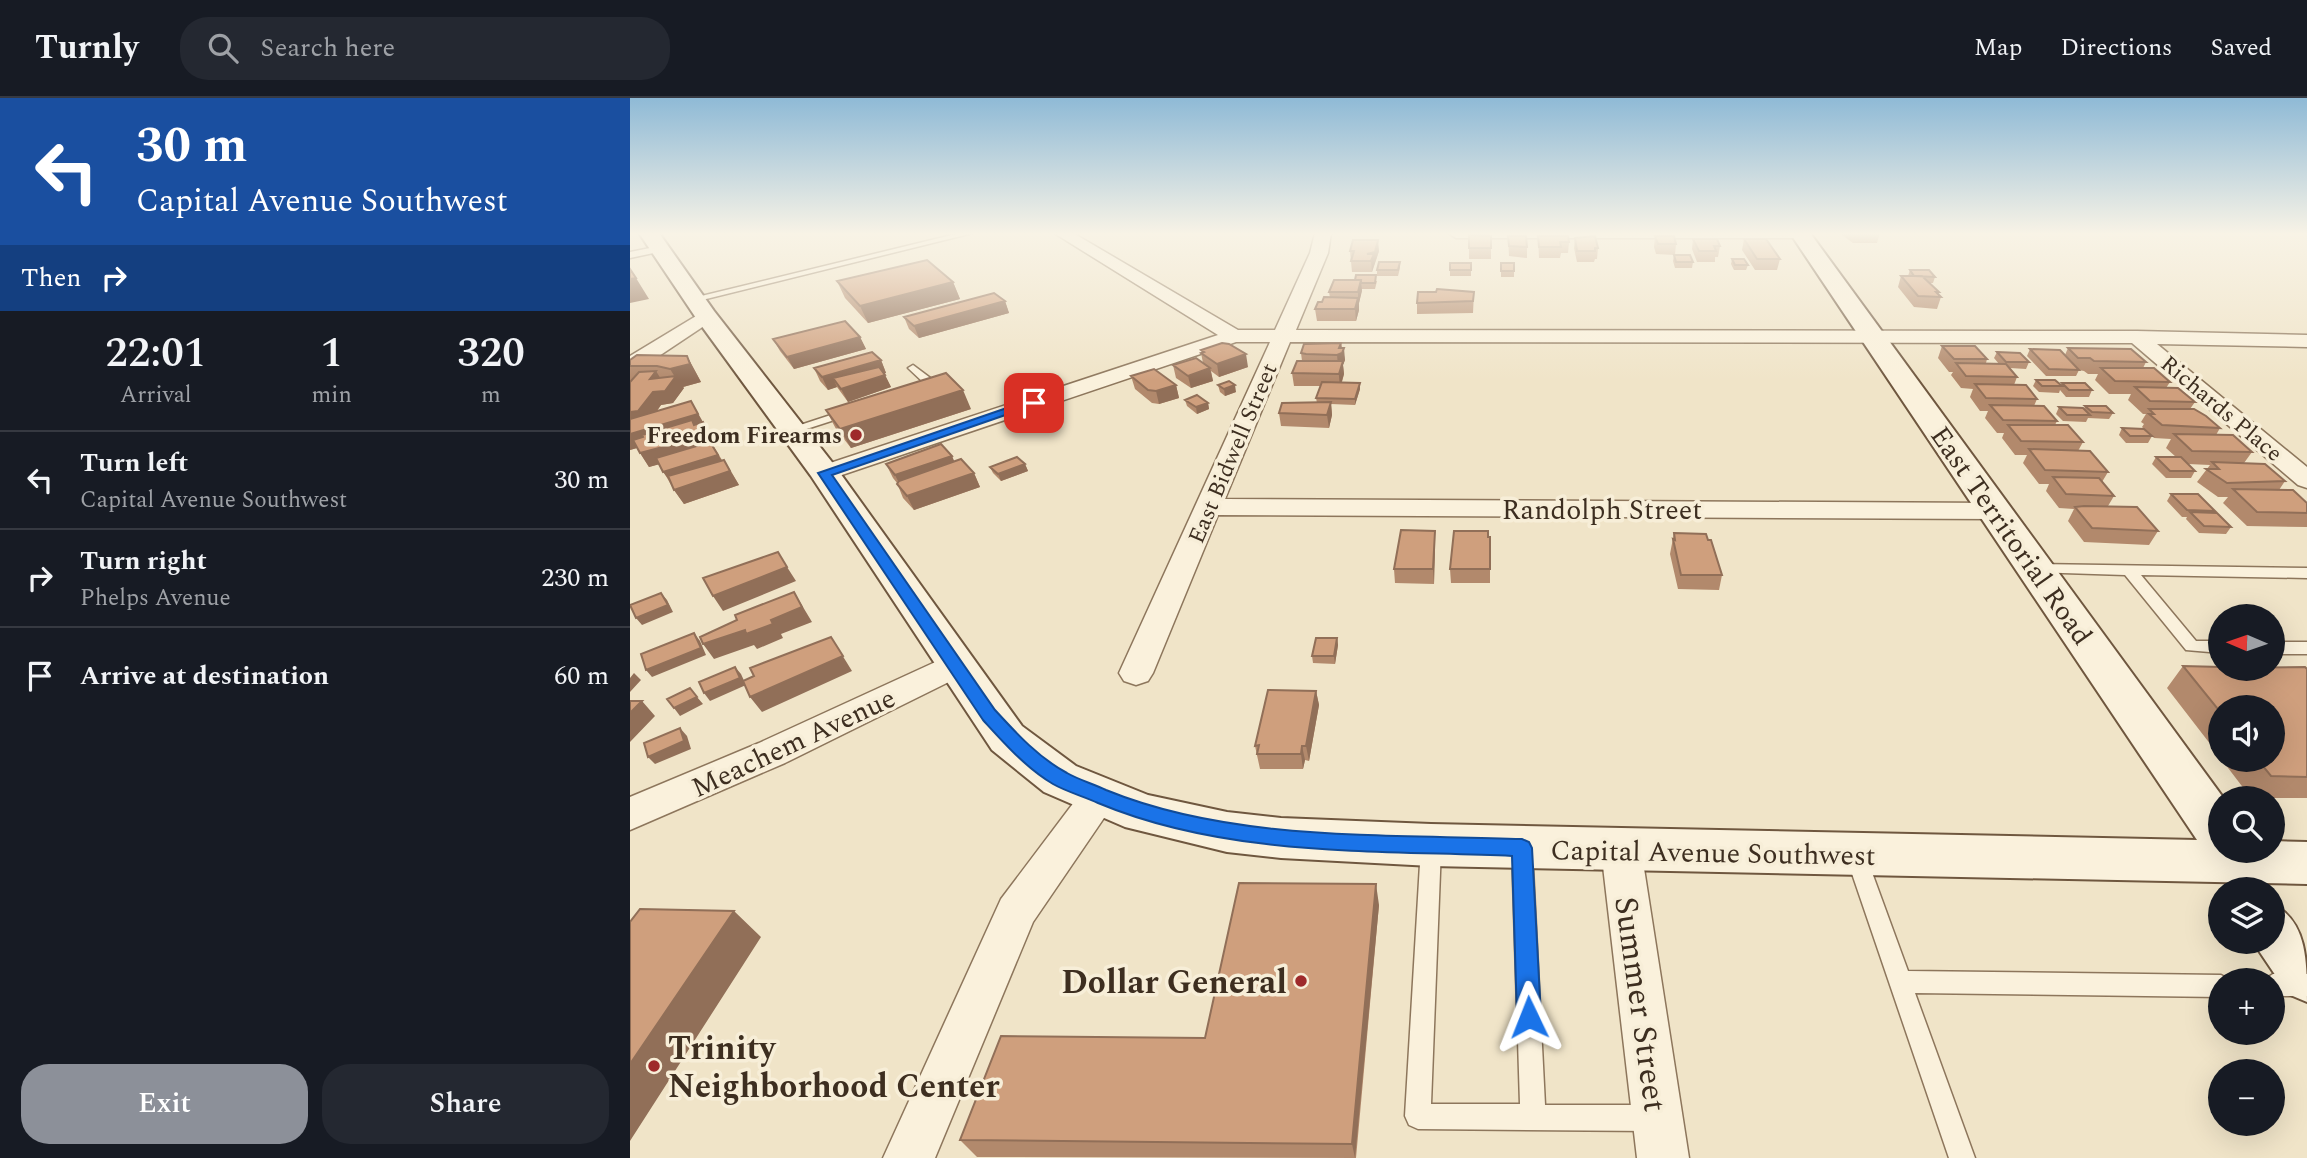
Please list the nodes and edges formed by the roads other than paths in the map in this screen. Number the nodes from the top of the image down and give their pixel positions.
1 (678, 282) edge
2 (792, 282) edge
3 (1145, 282) edge
4 (1306, 282) edge
5 (1835, 282) edge
6 (700, 308) junction
7 (1234, 336) junction
8 (1283, 336) junction
9 (2137, 337) junction
10 (1874, 338) junction
11 (2307, 341) edge
12 (630, 365) edge
13 (913, 368) dead end
14 (907, 393) edge
15 (856, 410) edge
16 (792, 430) junction
17 (824, 473) junction
18 (2307, 480) edge
19 (1209, 507) junction
20 (1995, 511) junction
21 (2036, 569) junction
22 (2129, 570) junction
23 (2307, 573) edge
24 (2208, 647) edge
25 (2286, 648) edge
26 (2307, 648) edge
27 (955, 666) junction
28 (1136, 673) dead end
29 (1100, 796) junction
30 (630, 814) edge
31 (2208, 815) edge
32 (1431, 845) junction
33 (1522, 848) junction
34 (1620, 849) junction
35 (1856, 855) junction
36 (2208, 860) edge
37 (2285, 862) edge
38 (2307, 863) edge
39 (2285, 945) edge
40 (2307, 976) edge
41 (1900, 982) junction
42 (2285, 985) edge
43 (2307, 985) edge
44 (2208, 986) edge
45 (1533, 1117) junction
46 (1660, 1138) edge
47 (909, 1158) edge
48 (1962, 1158) edge

1 - 6 main road, Capital Avenue Southwest
2 - 6 lane
3 - 7 street
4 - 8 street, East Bidwell Street
5 - 10 main road, East Territorial Road
6 - 12 street
6 - 16 main road, Capital Avenue Southwest
7 - 8 street
7 - 17 street
8 - 10 street
8 - 19 street, East Bidwell Street
9 - 10 street
9 - 11 street
9 - 18 street, Richards Place
10 - 20 main road, East Territorial Road
13 - 14 lane
15 - 16 lane
16 - 17 main road, Capital Avenue Southwest
17 - 27 main road, Capital Avenue Southwest
19 - 20 street, Randolph Street
19 - 28 street, East Bidwell Street
20 - 21 main road, East Territorial Road
21 - 22 lane
21 - 31 main road, East Territorial Road
22 - 23 lane
22 - 24 lane
25 - 26 lane
27 - 29 main road, Capital Avenue Southwest
27 - 30 street, Meachem Avenue
29 - 32 main road, Capital Avenue Southwest
29 - 47 street
32 - 33 main road, Capital Avenue Southwest
32 - 45 lane
33 - 34 main road, Capital Avenue Southwest
33 - 45 lane
34 - 35 main road, Capital Avenue Southwest
34 - 46 street, Summer Street
35 - 36 main road, Capital Avenue Southwest
35 - 41 lane
37 - 38 main road, Capital Avenue Southwest
39 - 40 main road
41 - 44 lane
41 - 48 lane
42 - 43 lane
45 - 46 lane

